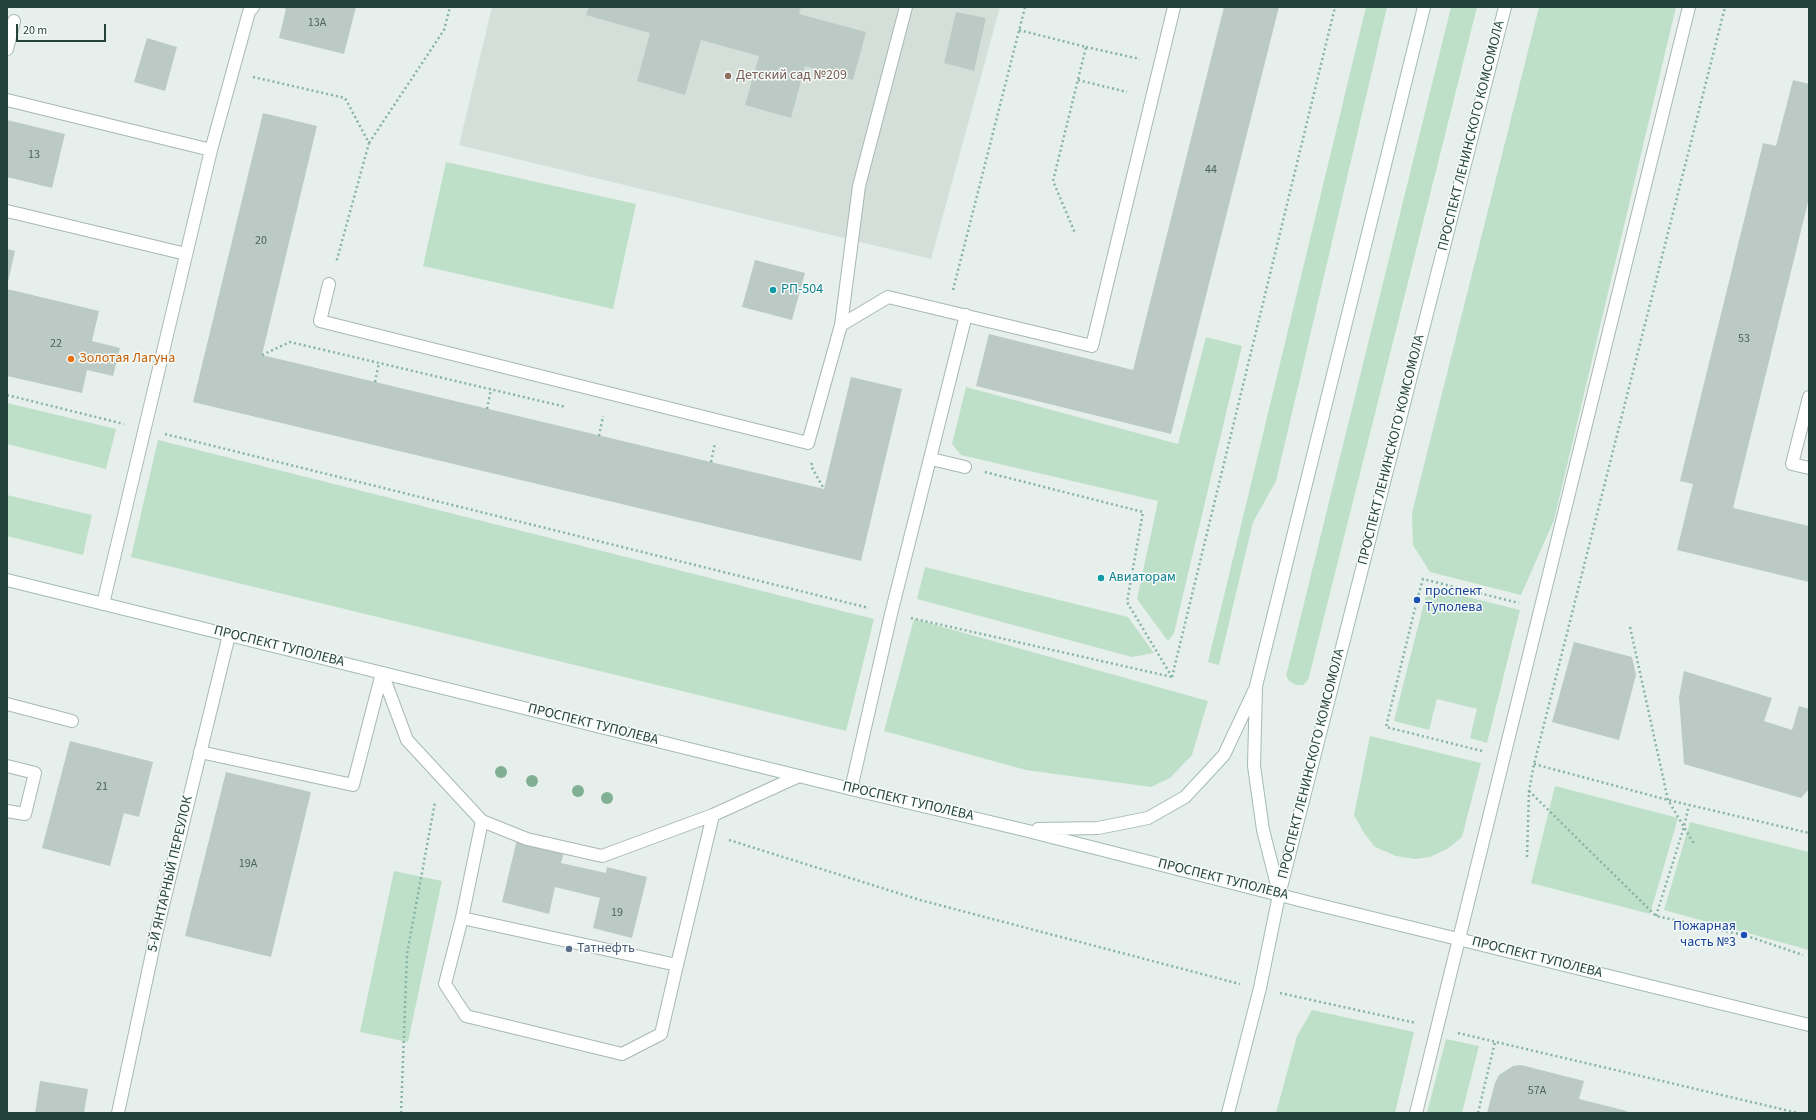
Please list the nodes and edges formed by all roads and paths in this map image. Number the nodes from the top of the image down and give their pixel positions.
1 (253, 7) edge
2 (450, 7) edge
3 (906, 7) edge
4 (1025, 7) edge
5 (1174, 7) edge
6 (1335, 7) edge
7 (1424, 7) edge
8 (1505, 7) edge
9 (1689, 7) edge
10 (1725, 7) edge
11 (14, 21) dead end
12 (1019, 30) junction
13 (1086, 47) junction
14 (7, 49) edge
15 (1142, 60) dead end
16 (233, 72) junction
17 (1078, 80) junction
18 (1127, 92) dead end
19 (7, 100) edge
20 (370, 143) junction
21 (211, 150) junction
22 (7, 211) edge
23 (1075, 233) dead end
24 (186, 254) junction
25 (334, 270) dead end
26 (329, 284) dead end
27 (947, 311) junction
28 (966, 315) junction
29 (840, 325) junction
30 (262, 356) dead end
31 (379, 363) junction
32 (375, 382) dead end
33 (491, 389) junction
34 (7, 395) edge
35 (1809, 397) edge
36 (487, 409) dead end
37 (573, 409) dead end
38 (596, 414) dead end
39 (603, 416) junction
40 (611, 418) dead end
41 (144, 429) junction
42 (599, 436) dead end
43 (708, 441) dead end
44 (715, 443) junction
45 (723, 445) dead end
46 (931, 459) junction
47 (711, 462) dead end
48 (804, 464) dead end
49 (965, 467) joint
50 (1809, 468) edge
51 (824, 489) dead end
52 (7, 580) edge
53 (103, 604) junction
54 (1541, 609) junction
55 (892, 614) junction
56 (1630, 627) dead end
57 (229, 635) junction
58 (382, 673) junction
59 (1172, 677) junction
60 (1256, 686) junction
61 (7, 704) edge
62 (72, 721) dead end
63 (200, 752) junction
64 (1486, 752) dead end
65 (1534, 764) junction
66 (7, 766) edge
67 (440, 774) junction
68 (799, 776) junction
69 (851, 789) junction
70 (1529, 791) junction
71 (1668, 800) junction
72 (1688, 805) junction
73 (7, 811) edge
74 (713, 815) junction
75 (482, 821) junction
76 (1684, 827) junction
77 (1024, 830) junction
78 (708, 833) junction
79 (1809, 833) edge
80 (1694, 844) dead end
81 (1527, 857) dead end
82 (1279, 895) junction
83 (1656, 916) junction
84 (462, 918) junction
85 (1460, 939) junction
86 (1803, 955) dead end
87 (677, 965) junction
88 (1260, 988) junction
89 (1809, 1025) edge
90 (1438, 1028) junction
91 (1495, 1042) junction
92 (118, 1113) edge
93 (402, 1113) edge
94 (1228, 1113) edge
95 (1416, 1113) edge
96 (1478, 1113) edge
97 (1798, 1113) edge

1 - 16 main road
2 - 20 path
3 - 29 main road
4 - 12 path
5 - 28 main road
6 - 59 path
7 - 60 main road, ПРОСПЕКТ ЛЕНИНСКОГО КОМСОМОЛА
8 - 82 main road, ПРОСПЕКТ ЛЕНИНСКОГО КОМСОМОЛА
9 - 54 main road
10 - 65 path
11 - 14 main road
12 - 13 path
12 - 27 path
13 - 15 path
13 - 17 path
16 - 20 path
16 - 21 main road
17 - 18 path
17 - 23 path
19 - 21 main road
20 - 25 path
21 - 24 main road
22 - 24 main road
24 - 41 main road
26 - 29 main road
27 - 28 main road
27 - 29 main road
28 - 46 main road
30 - 31 path
31 - 32 path
31 - 33 path
33 - 36 path
33 - 37 path
34 - 41 path
35 - 50 main road
38 - 39 path
39 - 40 path
39 - 42 path
41 - 53 main road
41 - 55 path
43 - 44 path
44 - 45 path
44 - 47 path
46 - 49 main road
46 - 55 main road
48 - 51 path
49 - 59 path
52 - 53 main road, ПРОСПЕКТ ТУПОЛЕВА
53 - 57 main road, ПРОСПЕКТ ТУПОЛЕВА
54 - 64 path
54 - 85 main road
55 - 59 path
55 - 69 main road
56 - 71 path
57 - 58 main road, ПРОСПЕКТ ТУПОЛЕВА
57 - 63 main road, 5-Й ЯНТАРНЫЙ ПЕРЕУЛОК
58 - 63 main road
58 - 67 main road
58 - 68 main road, ПРОСПЕКТ ТУПОЛЕВА
60 - 77 main road
60 - 82 main road, ПРОСПЕКТ ЛЕНИНСКОГО КОМСОМОЛА
61 - 62 main road
63 - 92 main road, 5-Й ЯНТАРНЫЙ ПЕРЕУЛОК
65 - 70 path
65 - 71 path
66 - 73 main road
67 - 75 main road
67 - 93 path
68 - 69 main road, ПРОСПЕКТ ТУПОЛЕВА
68 - 74 main road
69 - 77 main road, ПРОСПЕКТ ТУПОЛЕВА
70 - 81 path
70 - 83 path
71 - 72 path
71 - 76 path
72 - 76 path
72 - 79 path
74 - 75 main road
74 - 78 main road
75 - 84 main road
76 - 80 path
76 - 83 path
77 - 82 main road, ПРОСПЕКТ ТУПОЛЕВА
78 - 87 main road
78 - 88 path
82 - 85 main road, ПРОСПЕКТ ТУПОЛЕВА
82 - 88 main road
83 - 86 path
84 - 87 main road
84 - 87 main road
85 - 89 main road, ПРОСПЕКТ ТУПОЛЕВА
85 - 90 main road
88 - 90 path
88 - 94 main road
90 - 91 path
90 - 95 main road
91 - 96 path
91 - 97 path

